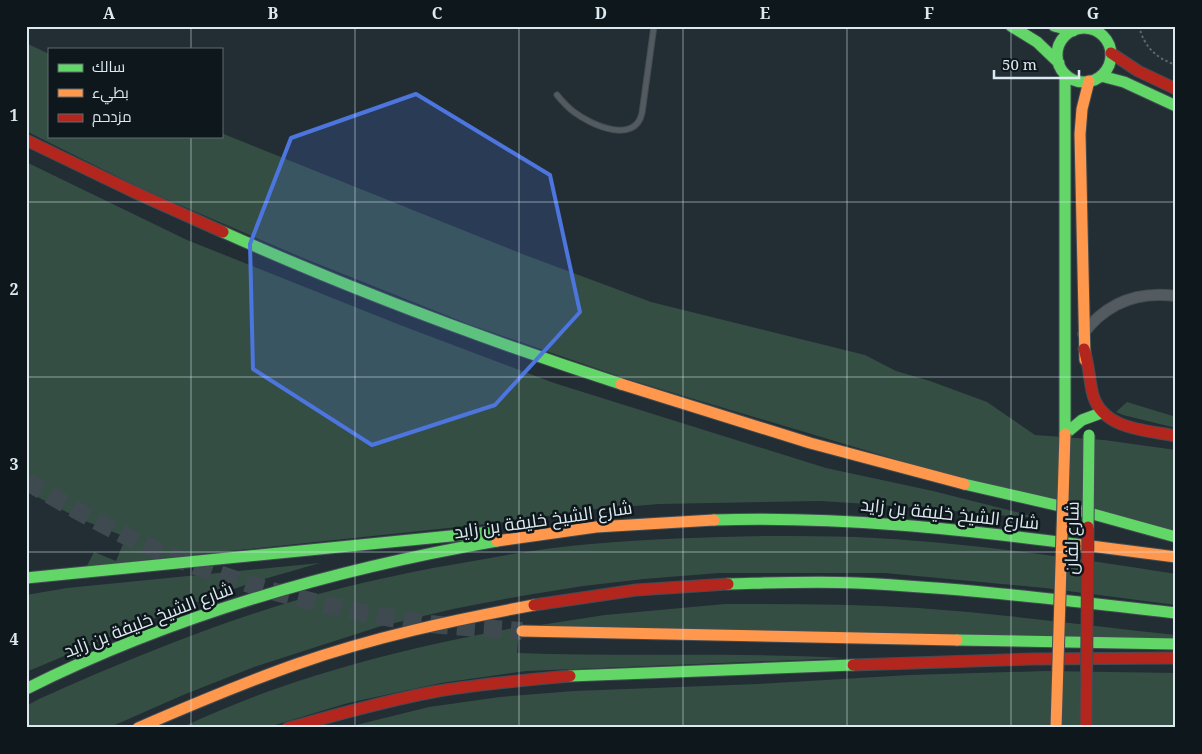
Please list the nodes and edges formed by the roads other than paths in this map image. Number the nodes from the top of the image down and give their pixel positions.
1 (654, 26) edge
2 (1011, 26) edge
3 (1054, 26) edge
4 (1073, 31) junction
5 (1111, 53) junction
6 (1059, 63) junction
7 (1065, 74) junction
8 (1101, 76) junction
9 (1089, 81) junction
10 (1176, 89) edge
11 (557, 95) dead end
12 (1176, 106) edge
13 (26, 140) edge
14 (1176, 296) edge
15 (1083, 334) junction
16 (1084, 348) junction
17 (1101, 413) junction
18 (1088, 416) junction
19 (1066, 434) junction
20 (1176, 436) edge
21 (582, 528) junction
22 (1176, 537) edge
23 (1176, 557) edge
24 (26, 578) edge
25 (1176, 614) edge
26 (522, 631) tunnel mouth
27 (1176, 644) edge
28 (1176, 658) edge
29 (26, 689) edge
30 (138, 728) edge
31 (288, 728) edge
32 (1056, 728) edge
33 (1086, 728) edge

1 - 11 lane
2 - 6 main road
3 - 4 main road
4 - 5 main road
4 - 6 main road
5 - 8 main road
5 - 10 main road
6 - 7 main road
7 - 9 main road
7 - 19 main road, شارع لفان
8 - 9 main road
8 - 12 main road
9 - 15 main road
13 - 22 main road
14 - 15 street
15 - 16 main road
16 - 17 main road
16 - 18 main road, شارع لفان
17 - 18 main road
17 - 20 main road
18 - 19 main road
18 - 33 main road, شارع لفان, bridge
19 - 32 main road, شارع لفان, bridge
21 - 23 main road, شارع الشيخ خليفة بن زايد
21 - 24 main road
21 - 29 main road, شارع الشيخ خليفة بن زايد
25 - 30 main road
26 - 27 main road
28 - 31 main road

